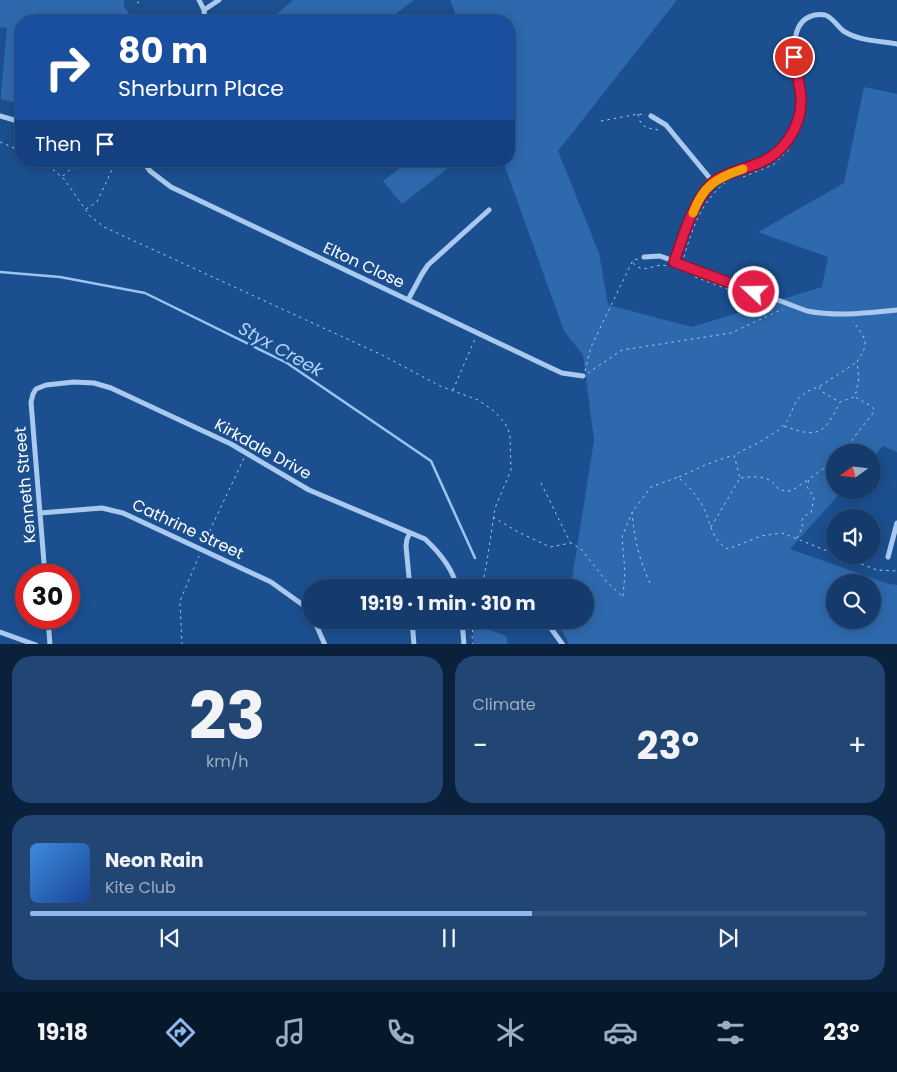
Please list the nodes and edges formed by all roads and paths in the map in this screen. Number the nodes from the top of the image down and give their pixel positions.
1 (142, 0) edge
2 (199, 0) edge
3 (218, 0) edge
4 (137, 3) dead end
5 (204, 10) junction
6 (204, 15) edge
7 (897, 44) edge
8 (638, 114) junction
9 (0, 116) edge
10 (651, 116) joint
11 (15, 120) edge
12 (601, 121) dead end
13 (664, 132) dead end
14 (0, 142) edge
15 (15, 148) edge
16 (50, 167) edge
17 (113, 167) edge
18 (147, 167) edge
19 (76, 170) dead end
20 (62, 177) junction
21 (713, 182) junction
22 (85, 209) junction
23 (489, 210) dead end
24 (644, 257) joint
25 (632, 262) junction
26 (674, 262) junction
27 (670, 267) dead end
28 (688, 274) dead end
29 (741, 294) dead end
30 (408, 300) junction
31 (789, 306) junction
32 (897, 310) edge
33 (850, 315) junction
34 (475, 339) dead end
35 (857, 362) junction
36 (583, 376) junction
37 (819, 387) junction
38 (453, 391) junction
39 (32, 394) joint
40 (855, 397) junction
41 (840, 402) junction
42 (783, 426) junction
43 (850, 444) edge
44 (246, 453) junction
45 (734, 455) junction
46 (826, 467) edge
47 (678, 477) junction
48 (740, 478) junction
49 (809, 479) junction
50 (541, 482) dead end
51 (632, 512) junction
52 (40, 513) junction
53 (494, 518) junction
54 (897, 524) edge
55 (711, 528) junction
56 (410, 533) junction
57 (796, 539) junction
58 (571, 543) junction
59 (201, 549) junction
60 (826, 551) edge
61 (888, 557) dead end
62 (43, 564) edge
63 (861, 564) edge
64 (897, 570) edge
65 (409, 579) edge
66 (455, 579) edge
67 (484, 579) edge
68 (650, 583) dead end
69 (302, 604) edge
70 (49, 629) edge
71 (318, 629) edge
72 (413, 629) edge
73 (463, 629) edge
74 (473, 629) edge
75 (552, 629) edge
76 (0, 632) edge
77 (36, 644) edge
78 (50, 644) edge
79 (182, 644) edge
80 (325, 644) edge
81 (414, 644) edge
82 (464, 644) edge
83 (473, 644) edge
84 (563, 644) edge

1 - 4 path
2 - 5 street
3 - 5 street
5 - 6 street
7 - 21 street
8 - 10 path
8 - 12 path
8 - 13 path
9 - 11 street
10 - 21 street
14 - 15 path
16 - 20 path
17 - 22 path
18 - 30 street, Elton Close
19 - 20 path
20 - 22 path
21 - 26 street
22 - 38 path
23 - 30 street
24 - 25 path
24 - 26 street
25 - 27 path
25 - 36 path
26 - 31 street
28 - 29 path
30 - 36 street, Elton Close
31 - 33 street
31 - 36 path
32 - 33 street
33 - 35 path
34 - 38 path
35 - 37 path
35 - 40 path
37 - 41 path
37 - 42 path
38 - 53 path
39 - 44 street, Kirkdale Drive
39 - 52 street, Kenneth Street
40 - 41 path
40 - 43 path
41 - 42 path
42 - 45 path
44 - 56 street, Kirkdale Drive
44 - 59 path
45 - 47 path
45 - 48 path
46 - 49 path
47 - 51 path
47 - 55 path
48 - 49 path
48 - 55 path
49 - 57 path
50 - 58 path
51 - 58 path
51 - 68 path
52 - 59 street, Cathrine Street
52 - 62 street, Kenneth Street
53 - 58 path
53 - 67 path
54 - 61 street
55 - 57 path
56 - 65 street
56 - 66 street, Kirkdale Drive
57 - 60 path
59 - 69 street, Cathrine Street
59 - 79 path
63 - 64 path
70 - 78 street
71 - 80 street
72 - 81 street
73 - 82 street
74 - 83 path
75 - 84 street
76 - 77 street

